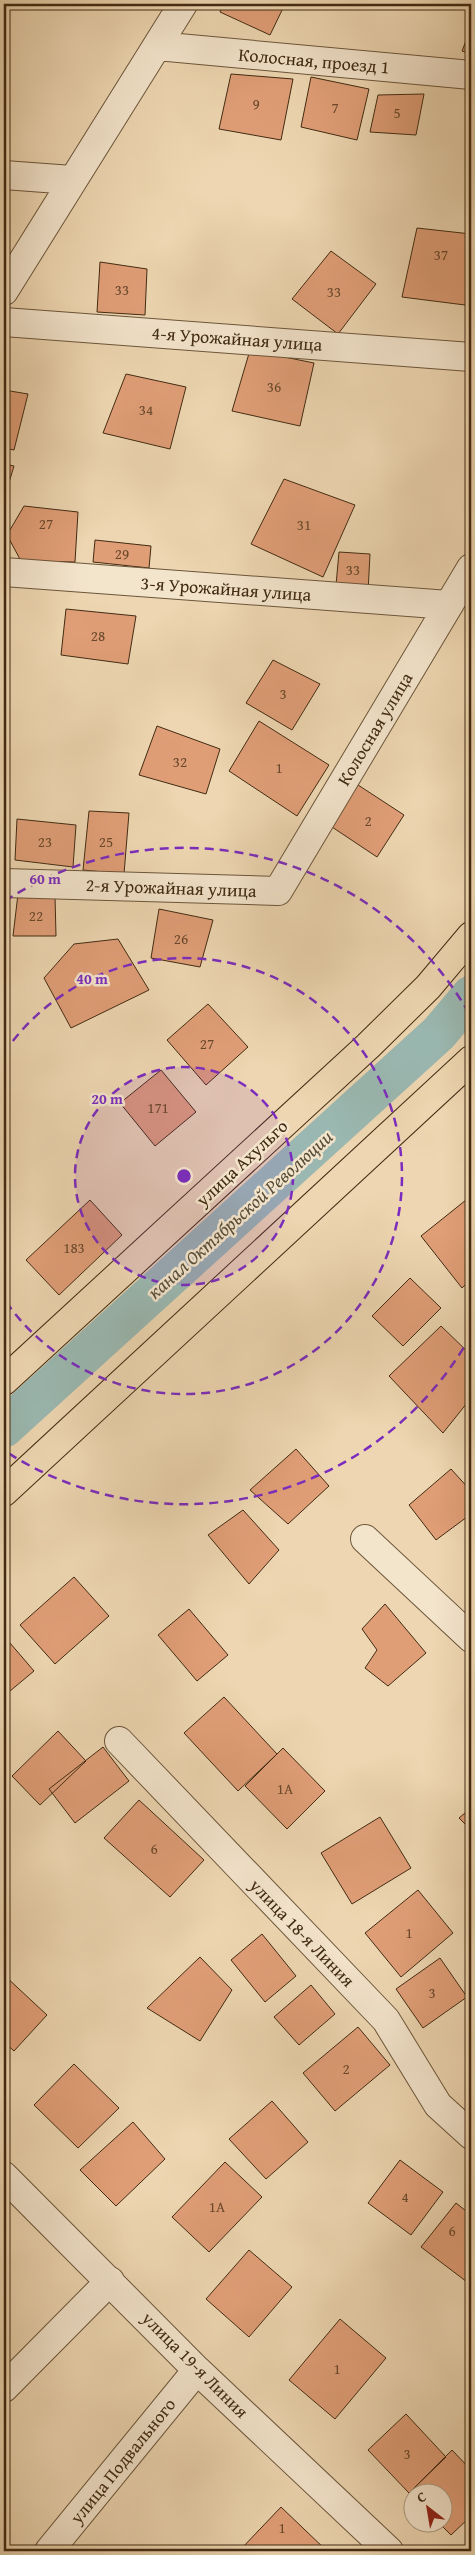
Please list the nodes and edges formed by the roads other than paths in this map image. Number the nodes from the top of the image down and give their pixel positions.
1 (183, 4) edge
2 (157, 46) junction
3 (471, 75) edge
4 (4, 175) edge
5 (72, 180) junction
6 (4, 291) edge
7 (4, 322) edge
8 (471, 357) edge
9 (471, 568) edge
10 (4, 572) edge
11 (449, 606) junction
12 (4, 883) edge
13 (278, 891) joint
14 (471, 936) edge
15 (471, 1060) edge
16 (4, 1381) edge
17 (4, 1492) edge
18 (365, 1539) dead end
19 (471, 1638) edge
20 (119, 1741) dead end
21 (471, 2135) edge
22 (4, 2176) edge
23 (110, 2281) junction
24 (197, 2370) junction
25 (4, 2388) edge
26 (49, 2551) edge
27 (389, 2551) edge

1 - 2 street
2 - 3 street, Колосная, проезд 1
2 - 5 street
4 - 5 street
5 - 6 street
7 - 8 street, 4-я Урожайная улица
9 - 11 street, Колосная улица
10 - 11 street, 3-я Урожайная улица
11 - 13 street, Колосная улица
12 - 13 street, 2-я Урожайная улица
14 - 16 main road, улица Ахульго
15 - 17 main road
18 - 19 street
20 - 21 street, улица 18-я Линия
22 - 23 street, улица 19-я Линия
23 - 24 street, улица 19-я Линия
23 - 25 street
24 - 26 street, улица Подвального
24 - 27 street, улица 19-я Линия

